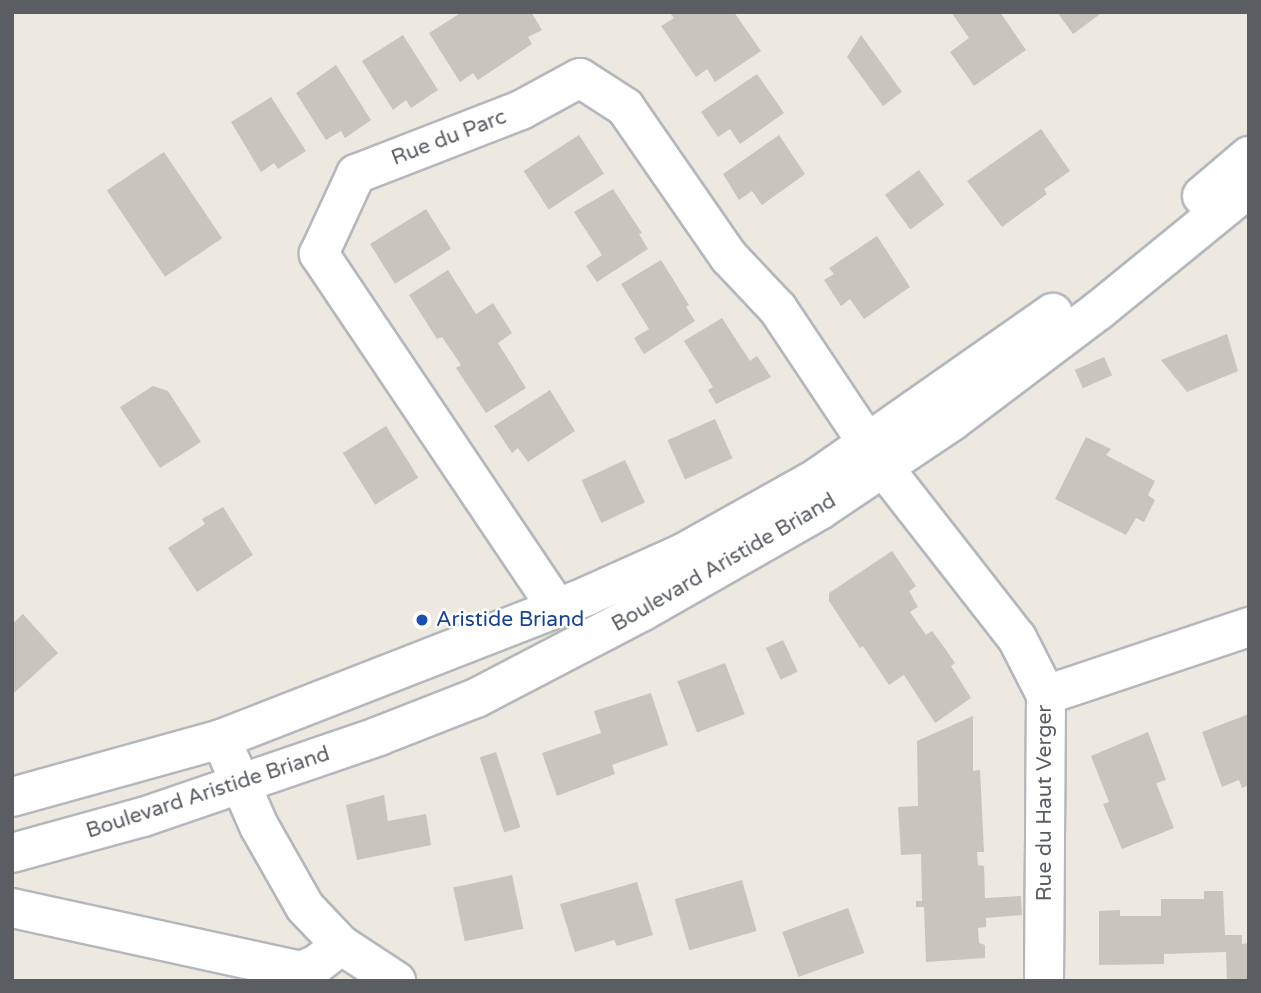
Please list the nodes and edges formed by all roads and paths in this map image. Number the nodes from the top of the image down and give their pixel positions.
1 (1249, 156) edge
2 (1249, 188) edge
3 (875, 456) junction
4 (557, 608) junction
5 (1249, 627) edge
6 (1046, 695) junction
7 (221, 738) junction
8 (240, 786) junction
9 (12, 797) edge
10 (12, 853) edge
11 (12, 908) edge
12 (341, 945) junction
13 (397, 981) edge
14 (1044, 981) edge

1 - 3 main road, Boulevard Aristide Briand
2 - 3 main road, Boulevard Aristide Briand
3 - 4 main road, Boulevard Aristide Briand
3 - 4 main road, Rue du Parc
3 - 6 main road, Rue du Haut Verger
3 - 8 main road, Boulevard Aristide Briand
4 - 7 main road, Boulevard Aristide Briand
5 - 6 main road
6 - 14 main road, Rue du Haut Verger
7 - 8 main road
7 - 9 main road, Boulevard Aristide Briand
8 - 10 main road, Boulevard Aristide Briand
8 - 12 main road
11 - 12 main road
12 - 13 main road

